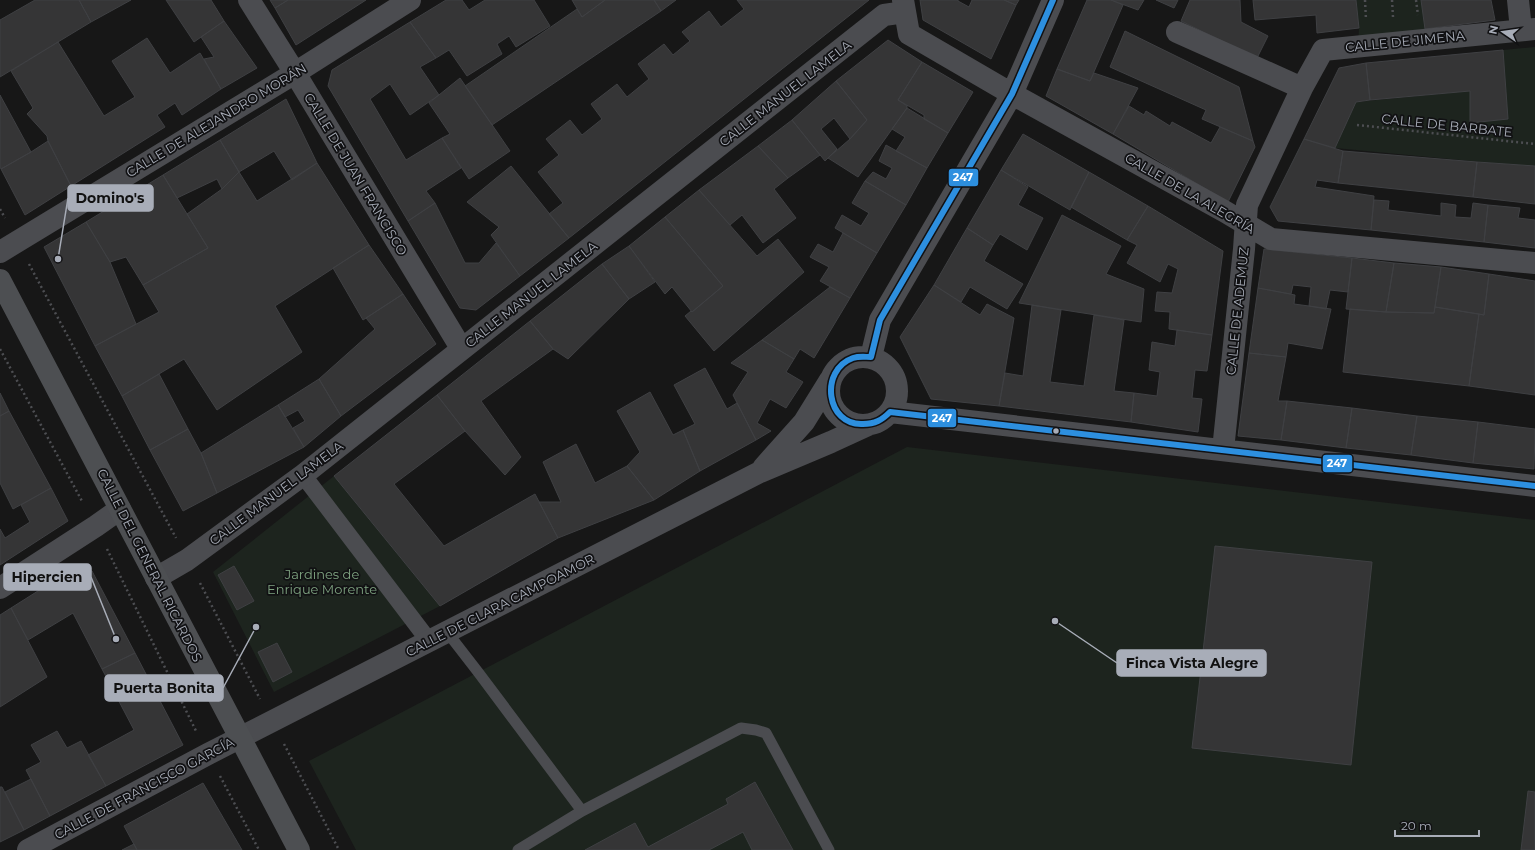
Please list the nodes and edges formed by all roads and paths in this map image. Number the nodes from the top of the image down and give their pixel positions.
1 (249, 0) edge
2 (410, 0) edge
3 (1053, 0) edge
4 (1518, 0) edge
5 (904, 6) edge
6 (1528, 29) edge
7 (1177, 32) dead end
8 (1323, 50) joint
9 (295, 72) junction
10 (1302, 88) junction
11 (1012, 94) junction
12 (1357, 125) dead end
13 (1535, 144) edge
14 (0, 209) edge
15 (1246, 224) junction
16 (9, 247) edge
17 (1535, 263) edge
18 (0, 280) edge
19 (0, 348) edge
20 (461, 348) junction
21 (871, 357) junction
22 (830, 380) junction
23 (890, 412) junction
24 (868, 425) junction
25 (1223, 450) junction
26 (760, 472) junction
27 (303, 475) junction
28 (1535, 486) edge
29 (85, 507) dead end
30 (120, 508) junction
31 (107, 548) dead end
32 (187, 560) junction
33 (156, 578) junction
34 (0, 588) edge
35 (438, 637) junction
36 (272, 721) junction
37 (198, 734) dead end
38 (240, 737) junction
39 (218, 774) dead end
40 (582, 811) junction
41 (28, 850) edge
42 (259, 850) edge
43 (299, 850) edge
44 (339, 850) edge
45 (518, 850) edge
46 (830, 850) edge

1 - 9 street, CALLE DE JUAN FRANCISCO
2 - 9 street, CALLE DE ALEJANDRO MORÁN
3 - 11 street
4 - 6 street
5 - 11 street, CALLE DE LA ALEGRÍA
5 - 20 street, CALLE MANUEL LAMELA
6 - 8 street, CALLE DE JIMENA
7 - 10 street
8 - 10 street, CALLE DE ADEMUZ
9 - 16 street, CALLE DE ALEJANDRO MORÁN
9 - 20 street, CALLE DE JUAN FRANCISCO
10 - 15 street, CALLE DE ADEMUZ
11 - 15 street, CALLE DE LA ALEGRÍA
11 - 21 street
12 - 13 path, CALLE DE BARBATE
14 - 16 path
15 - 17 street, CALLE DE LA ALEGRÍA
15 - 25 street, CALLE DE ADEMUZ
16 - 32 path
18 - 30 main road, CALLE DEL GENERAL RICARDOS
19 - 29 path
20 - 27 street, CALLE MANUEL LAMELA
21 - 22 street
21 - 23 street
22 - 24 street
22 - 26 street, CALLE DE CLARA CAMPOAMOR
23 - 24 street
23 - 25 street
24 - 26 street, CALLE DE CLARA CAMPOAMOR
25 - 28 street
26 - 35 street, CALLE DE CLARA CAMPOAMOR
27 - 32 street, CALLE MANUEL LAMELA
27 - 35 street
30 - 33 main road, CALLE DEL GENERAL RICARDOS
30 - 34 street
31 - 37 path
32 - 33 street, CALLE MANUEL LAMELA
32 - 36 path
33 - 38 main road, CALLE DEL GENERAL RICARDOS
35 - 36 street, CALLE DE CLARA CAMPOAMOR
35 - 40 lane
36 - 38 street, CALLE DE CLARA CAMPOAMOR
36 - 44 path
38 - 41 street, CALLE DE FRANCISCO GARCÍA
38 - 43 main road, CALLE DEL GENERAL RICARDOS
39 - 42 path
40 - 45 lane
40 - 46 lane

